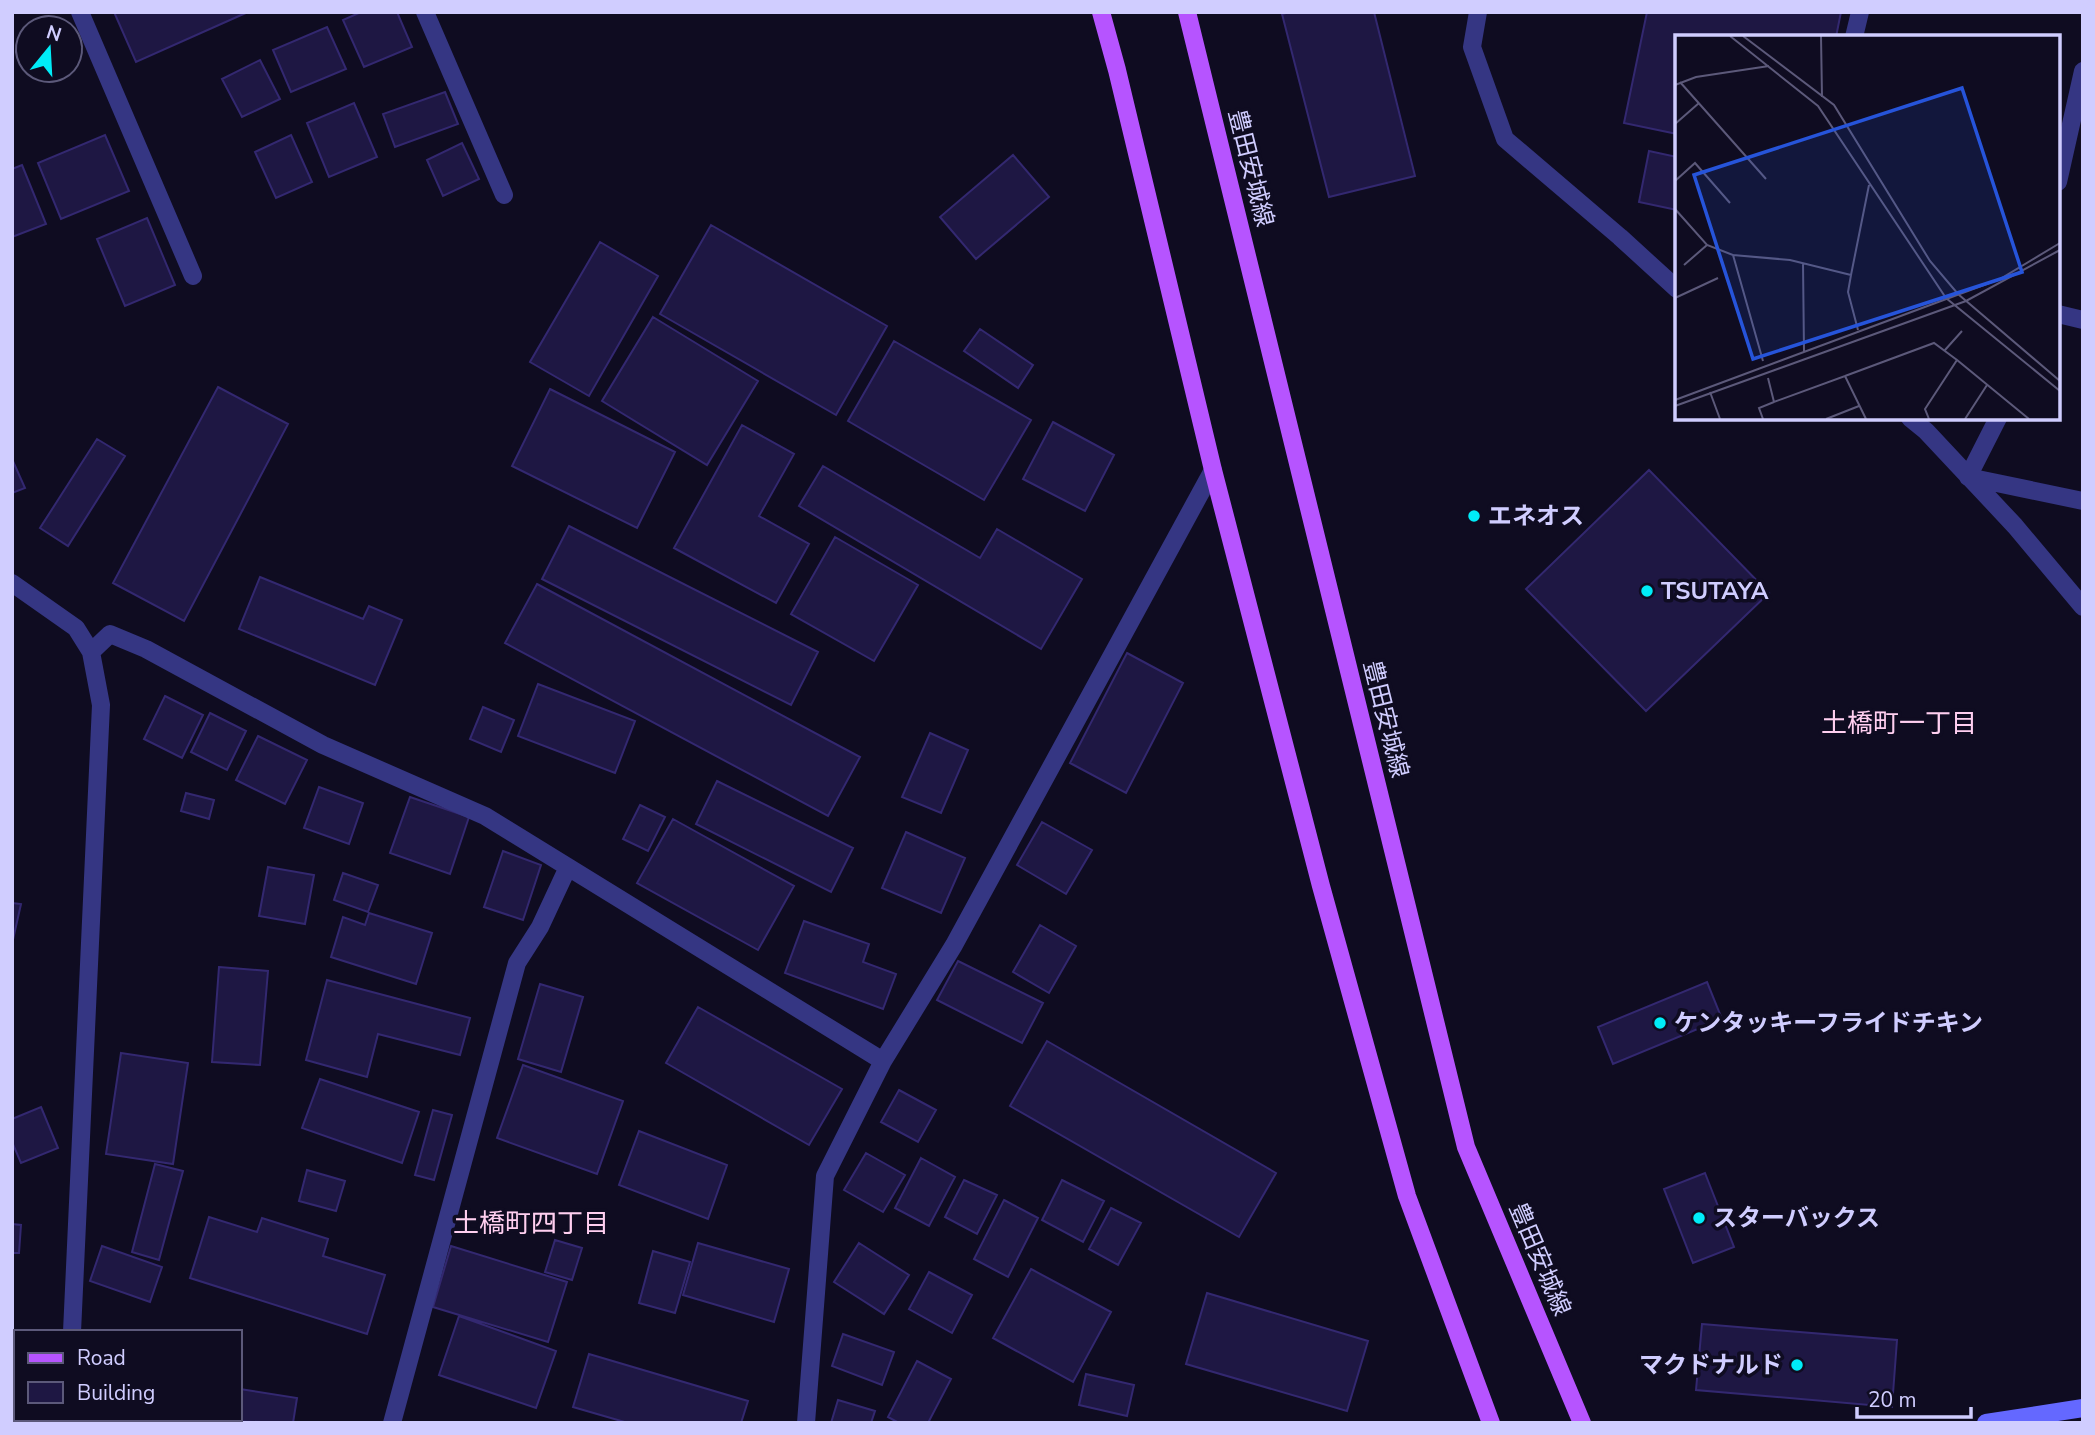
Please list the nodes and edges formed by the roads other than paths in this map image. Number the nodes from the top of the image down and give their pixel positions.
1 (80, 12) edge
2 (425, 12) edge
3 (1101, 12) edge
4 (1187, 12) edge
5 (1478, 12) edge
6 (1860, 12) edge
7 (1854, 35) edge
8 (2083, 71) edge
9 (2076, 137) edge
10 (2060, 177) edge
11 (504, 195) dead end
12 (193, 276) dead end
13 (1675, 287) edge
14 (2060, 314) edge
15 (2083, 320) edge
16 (1912, 420) edge
17 (1997, 420) edge
18 (1213, 470) junction
19 (1968, 477) junction
20 (2083, 501) edge
21 (12, 583) edge
22 (2083, 607) edge
23 (92, 652) junction
24 (568, 867) junction
25 (883, 1061) junction
26 (72, 1330) edge
27 (2083, 1408) edge
28 (391, 1423) edge
29 (806, 1423) edge
30 (1491, 1423) edge
31 (1581, 1423) edge
32 (1986, 1423) edge

1 - 12 street
2 - 11 street
3 - 18 main road
4 - 31 main road, 豊田安城線
5 - 13 street
6 - 7 street
8 - 9 street
9 - 10 street
14 - 15 street
16 - 19 street
17 - 19 street
18 - 25 street
18 - 30 main road
19 - 20 street
19 - 22 street
21 - 23 street
23 - 24 street
23 - 26 street
24 - 25 street
24 - 28 street
25 - 29 street
27 - 32 street

